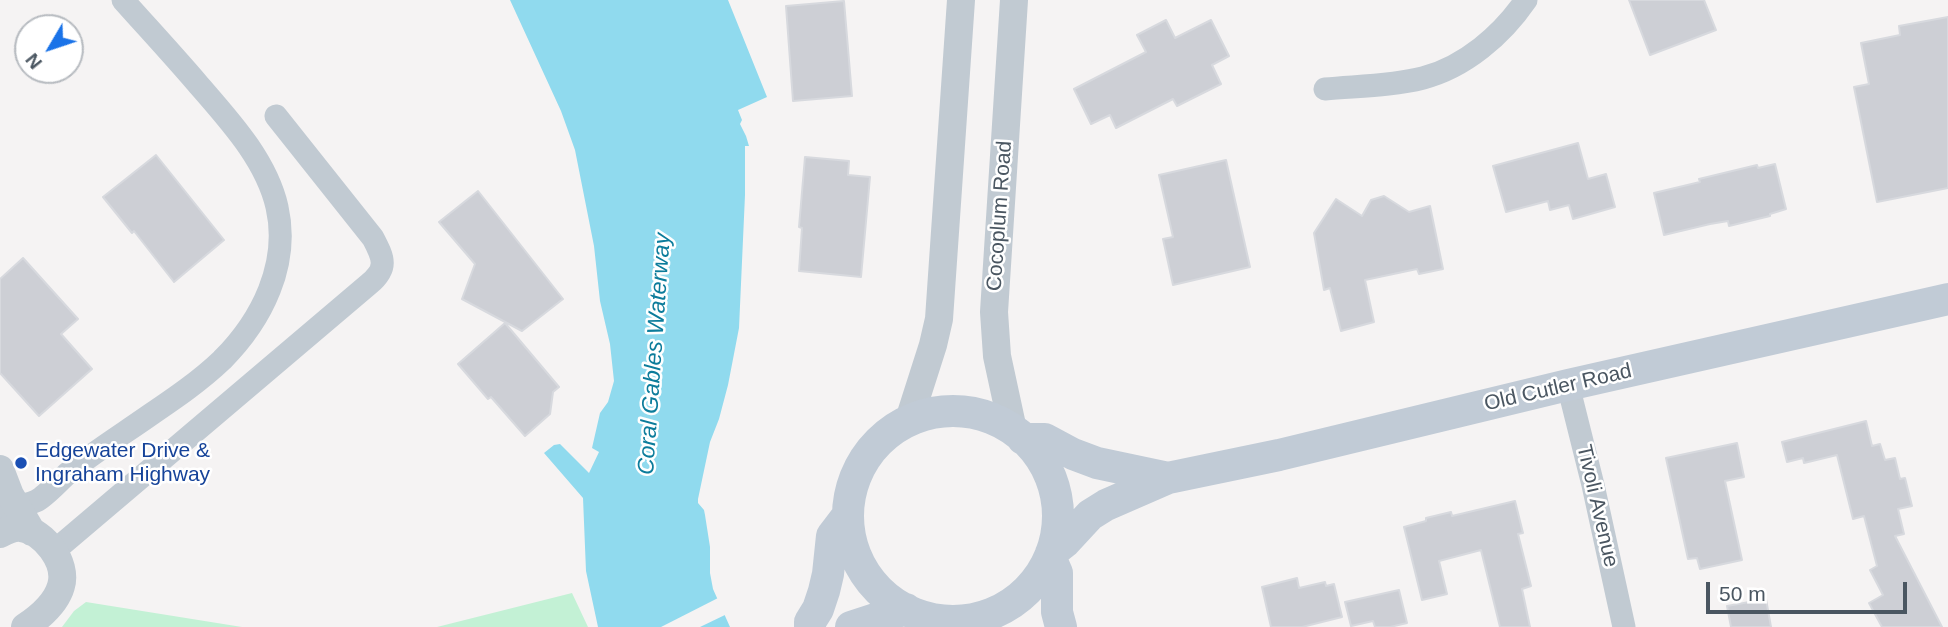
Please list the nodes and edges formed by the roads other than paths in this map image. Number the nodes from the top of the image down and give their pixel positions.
1 (123, 0) edge
2 (961, 0) edge
3 (1014, 0) edge
4 (1526, 0) edge
5 (1325, 89) dead end
6 (276, 116) dead end
7 (1948, 299) edge
8 (1568, 385) junction
9 (909, 421) junction
10 (1018, 434) junction
11 (0, 469) edge
12 (1168, 478) junction
13 (18, 505) edge
14 (848, 515) junction
15 (32, 532) junction
16 (0, 534) edge
17 (53, 552) junction
18 (1050, 555) junction
19 (906, 609) junction
20 (51, 616) edge
21 (962, 624) edge
22 (25, 627) edge
23 (810, 627) edge
24 (851, 627) edge
25 (1061, 627) edge
26 (1624, 627) edge

1 - 13 street
2 - 9 street
3 - 10 street, Cocoplum Road
4 - 5 street
6 - 17 street
7 - 8 main road, Old Cutler Road
8 - 12 main road, Old Cutler Road
8 - 26 street, Tivoli Avenue
9 - 10 main road
9 - 14 main road
10 - 12 main road, Old Cutler Road
10 - 18 main road
11 - 13 street
12 - 18 main road, Old Cutler Road
13 - 15 street
14 - 19 main road
14 - 23 main road
15 - 16 street
15 - 17 street
17 - 20 street
18 - 21 main road
18 - 25 main road
19 - 21 main road
19 - 24 main road
20 - 22 street

